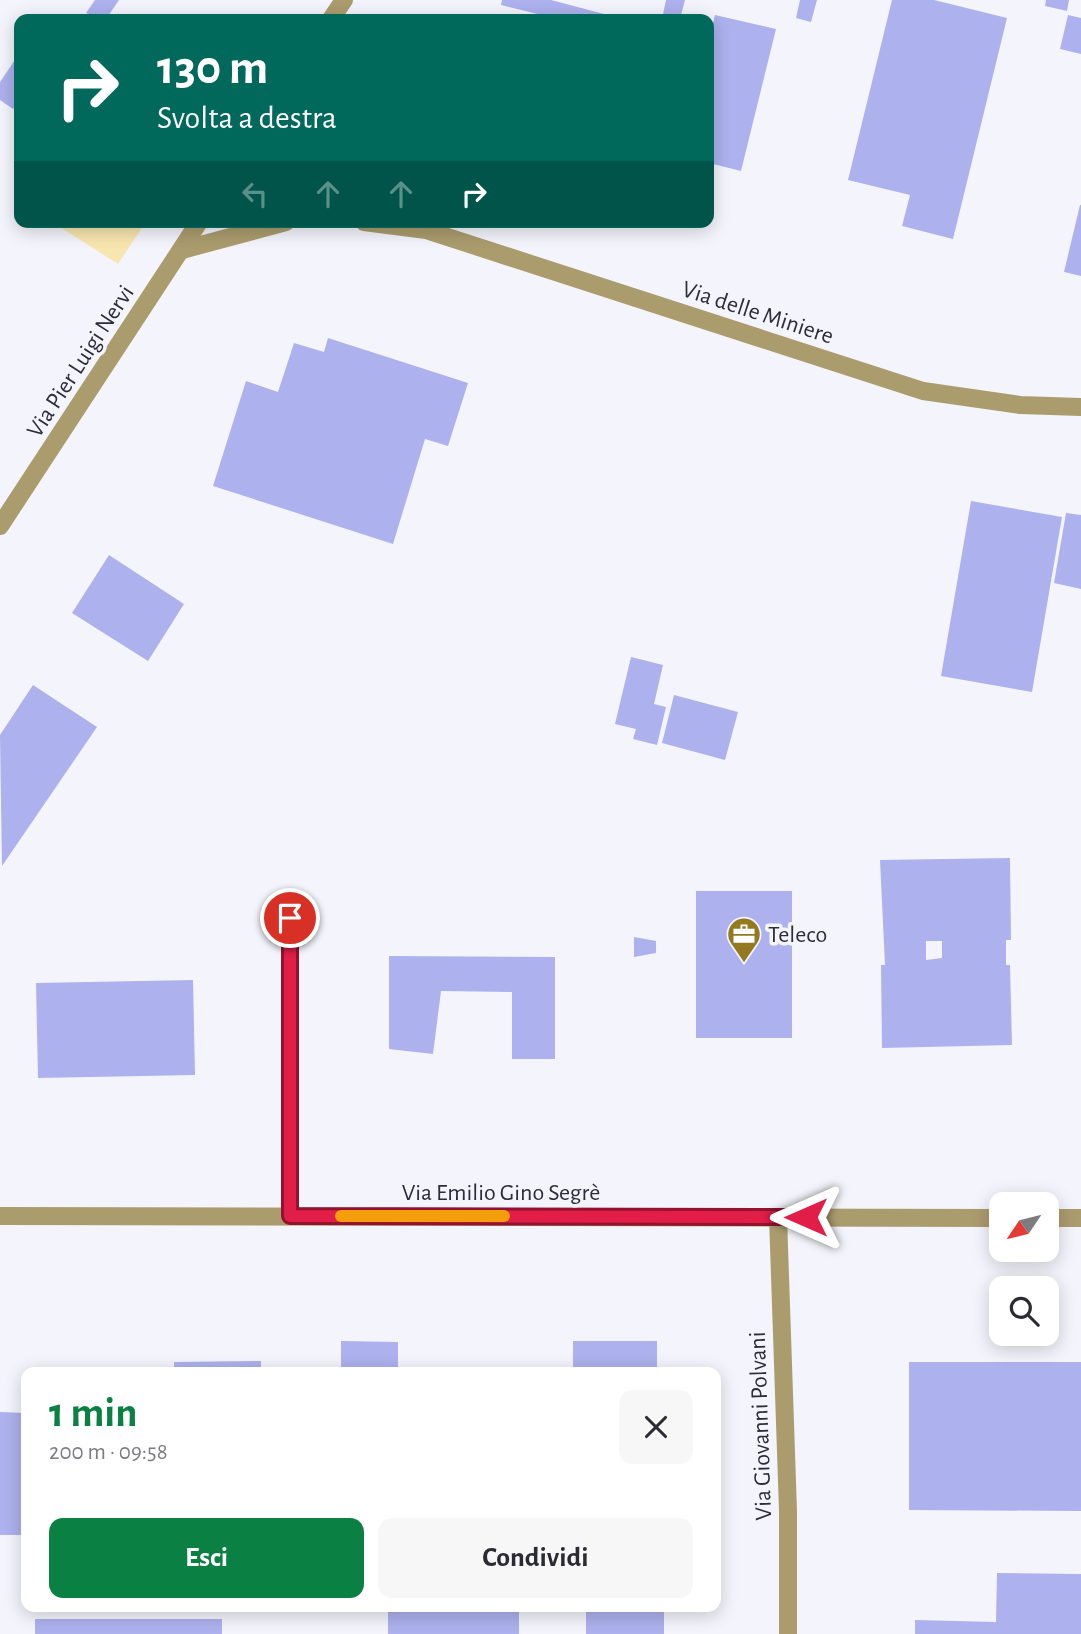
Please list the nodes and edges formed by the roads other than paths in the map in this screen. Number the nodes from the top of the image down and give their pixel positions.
1 (195, 228) edge
2 (264, 228) edge
3 (429, 228) edge
4 (182, 250) junction
5 (1081, 407) edge
6 (0, 526) edge
7 (290, 918) dead end
8 (0, 1216) edge
9 (290, 1216) junction
10 (778, 1217) junction
11 (989, 1218) edge
12 (1059, 1218) edge
13 (1081, 1218) edge
14 (788, 1634) edge

1 - 4 street, Via Pier Luigi Nervi
2 - 4 street
3 - 5 street, Via delle Miniere
4 - 6 street, Via Pier Luigi Nervi
7 - 9 street
8 - 9 street, Via Emilio Gino Segrè
9 - 10 street, Via Emilio Gino Segrè
10 - 11 street, Via Emilio Gino Segrè
10 - 14 street, Via Giovanni Polvani
12 - 13 street

